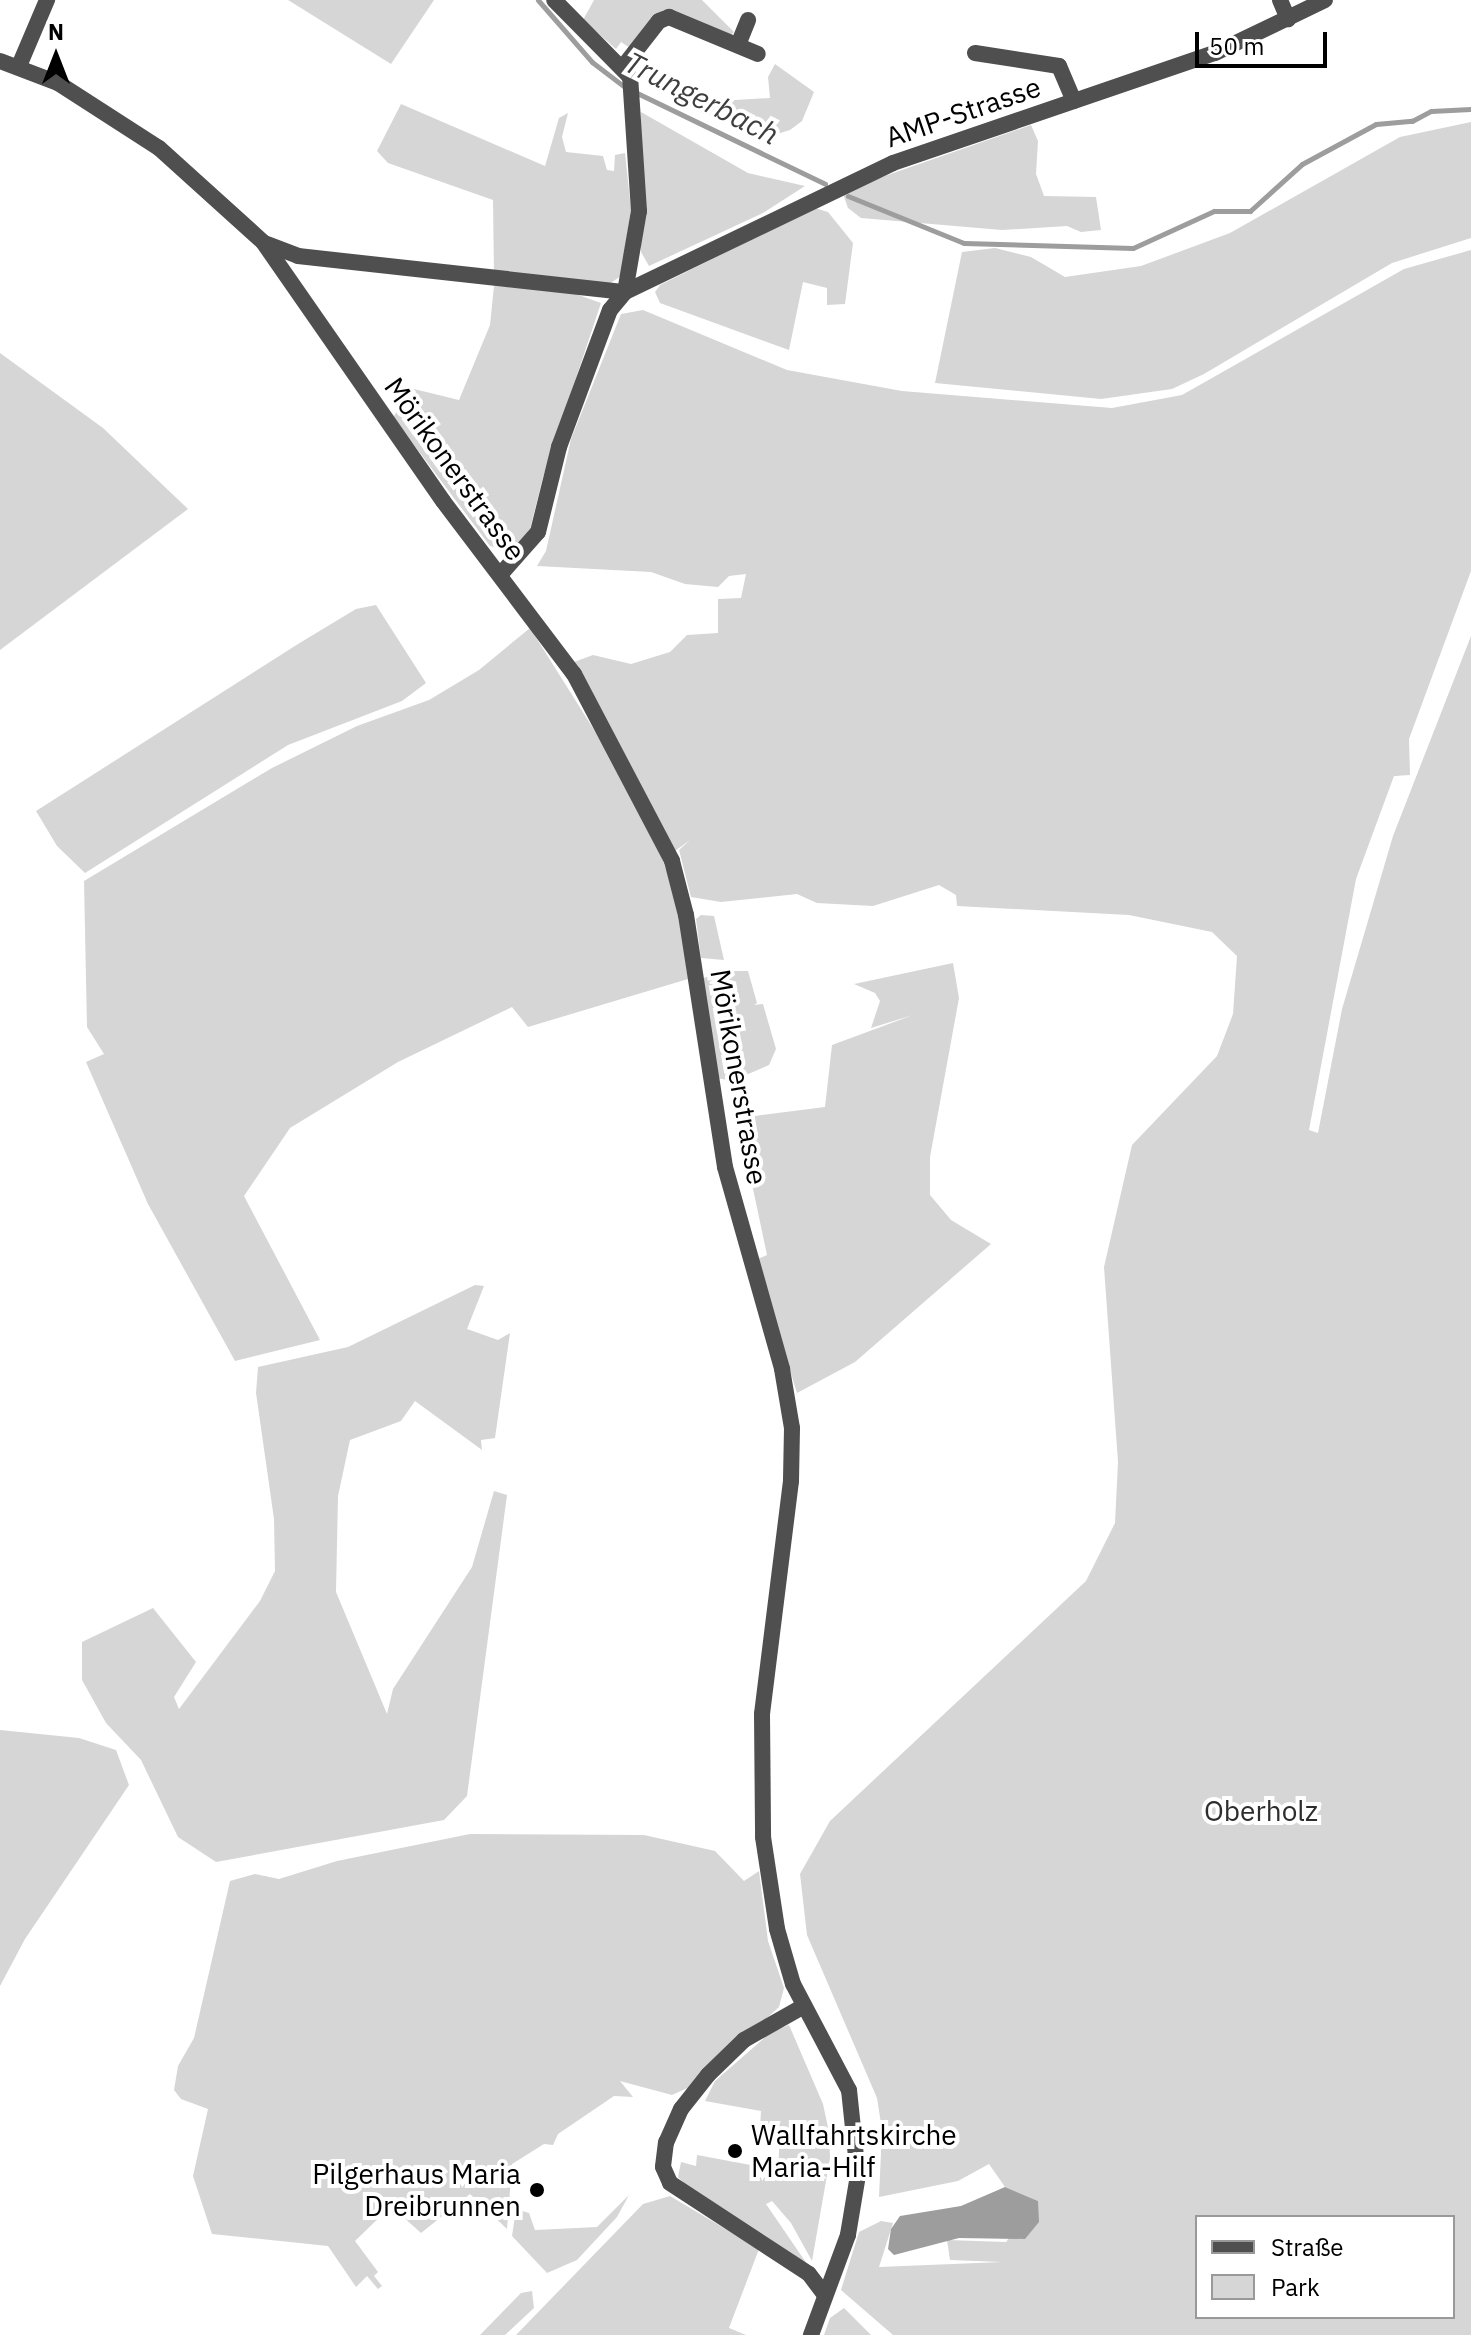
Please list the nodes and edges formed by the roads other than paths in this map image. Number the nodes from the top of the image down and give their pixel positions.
1 (47, 0) edge
2 (554, 0) edge
3 (1280, 0) edge
4 (1325, 0) edge
5 (1288, 19) junction
6 (748, 20) dead end
7 (738, 45) junction
8 (975, 53) dead end
9 (758, 54) dead end
10 (0, 61) edge
11 (19, 66) junction
12 (626, 72) junction
13 (1074, 101) junction
14 (263, 242) junction
15 (625, 292) junction
16 (500, 575) junction
17 (804, 2006) junction
18 (824, 2294) junction
19 (811, 2335) edge

1 - 11 street
2 - 12 street
3 - 5 street
4 - 5 street, AMP-Strasse
5 - 13 street, AMP-Strasse
6 - 7 street
7 - 9 street
7 - 12 street
8 - 13 street
10 - 11 street, Mörikonerstrasse
11 - 14 street, Mörikonerstrasse
12 - 15 street
13 - 15 street, AMP-Strasse
14 - 15 street
14 - 16 street, Mörikonerstrasse
15 - 16 street
16 - 17 street, Mörikonerstrasse
17 - 18 street, Mörikonerstrasse
17 - 18 street
18 - 19 street, Mörikonerstrasse

